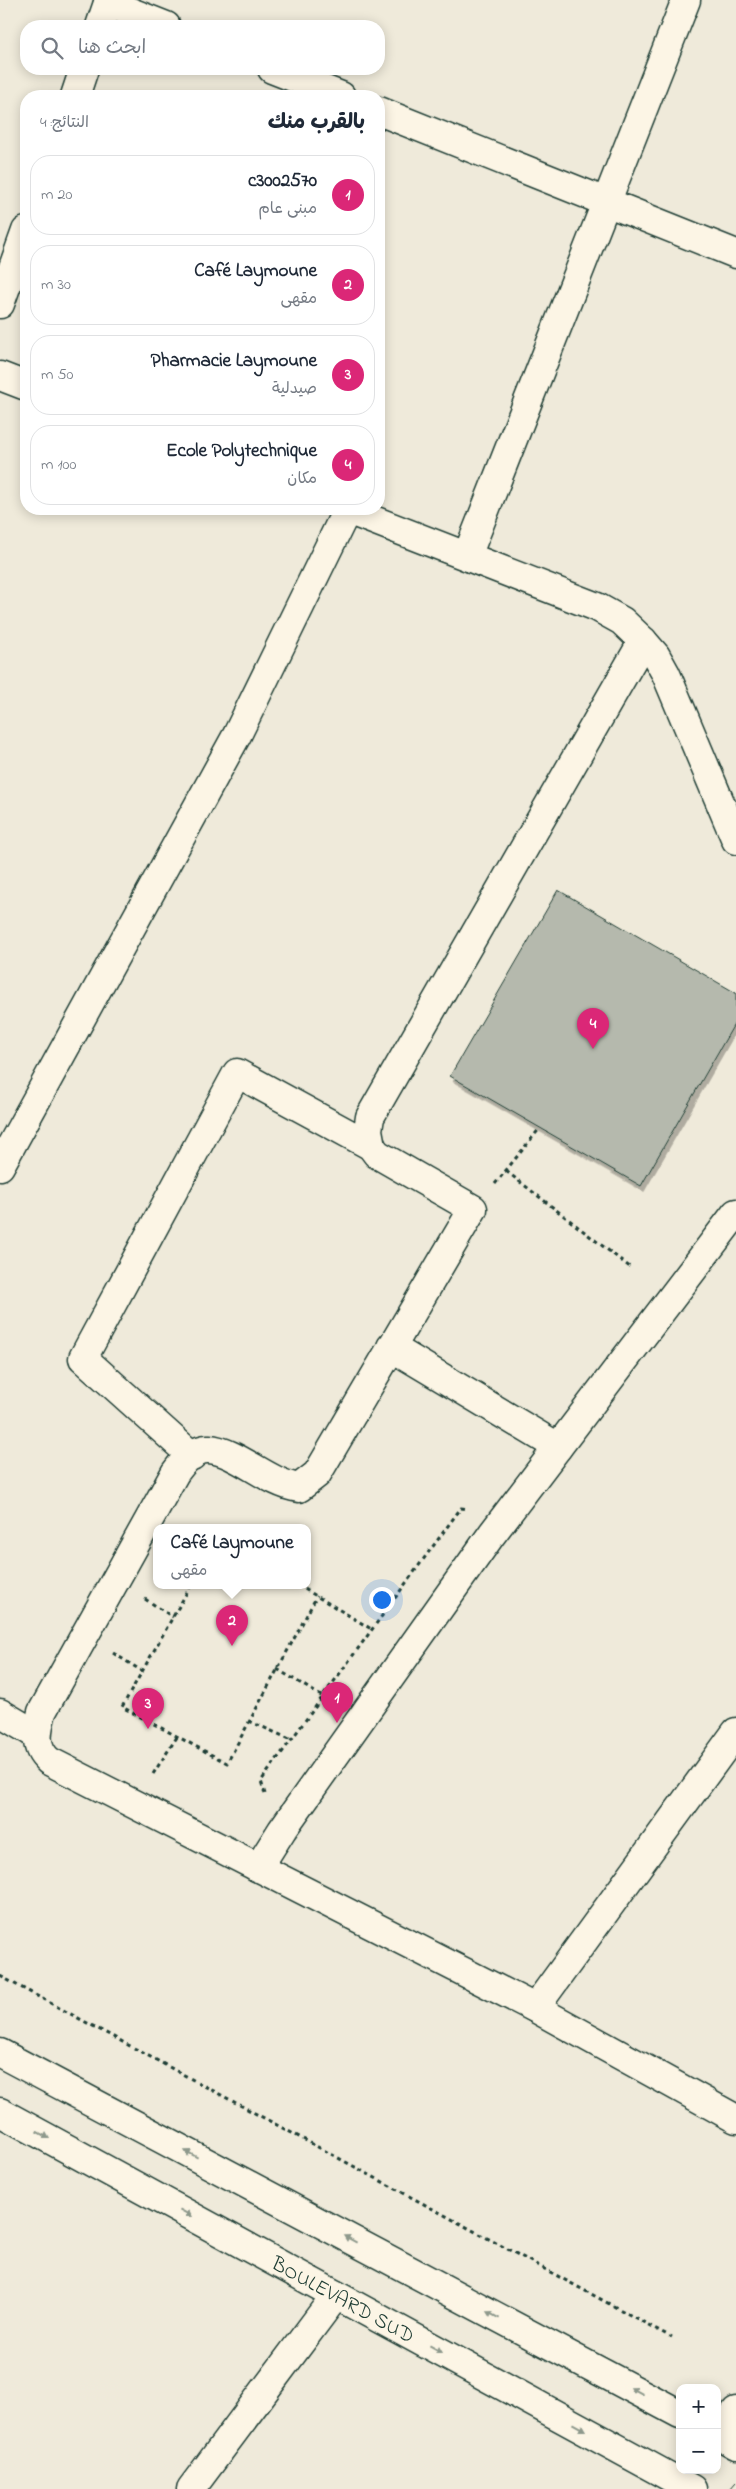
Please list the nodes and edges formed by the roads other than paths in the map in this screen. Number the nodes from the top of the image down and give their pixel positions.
1 (686, 0) edge
2 (106, 10) edge
3 (144, 20) edge
4 (82, 75) edge
5 (287, 75) edge
6 (76, 90) edge
7 (326, 90) edge
8 (385, 113) edge
9 (606, 202) junction
10 (20, 248) edge
11 (736, 254) edge
12 (0, 304) edge
13 (0, 376) edge
14 (20, 384) edge
15 (343, 515) edge
16 (361, 515) edge
17 (467, 556) junction
18 (643, 641) junction
19 (736, 840) edge
20 (371, 1146) junction
21 (0, 1166) edge
22 (736, 1212) edge
23 (391, 1347) junction
24 (558, 1447) junction
25 (192, 1456) junction
26 (0, 1713) edge
27 (736, 1732) edge
28 (37, 1734) junction
29 (258, 1868) junction
30 (535, 2008) junction
31 (0, 2053) edge
32 (0, 2112) edge
33 (736, 2119) edge
34 (336, 2295) junction
35 (736, 2411) edge
36 (676, 2412) edge
37 (722, 2438) edge
38 (690, 2483) edge
39 (191, 2489) edge

1 - 9 street
2 - 3 street
4 - 6 street
5 - 7 street
8 - 9 street
9 - 11 street
9 - 17 street
10 - 12 street
13 - 14 street
15 - 21 street
16 - 17 street
17 - 18 street
18 - 19 street
18 - 20 street
20 - 23 street
20 - 25 street
22 - 24 street
23 - 24 street
23 - 25 street
24 - 29 street
25 - 28 street
26 - 28 street
27 - 30 street
28 - 29 street
29 - 30 street
30 - 33 street
36 -> 31 street
32 -> 34 street, BOULEVARD SUD
34 -> 38 street, BOULEVARD SUD
34 - 39 street
35 - 37 street

